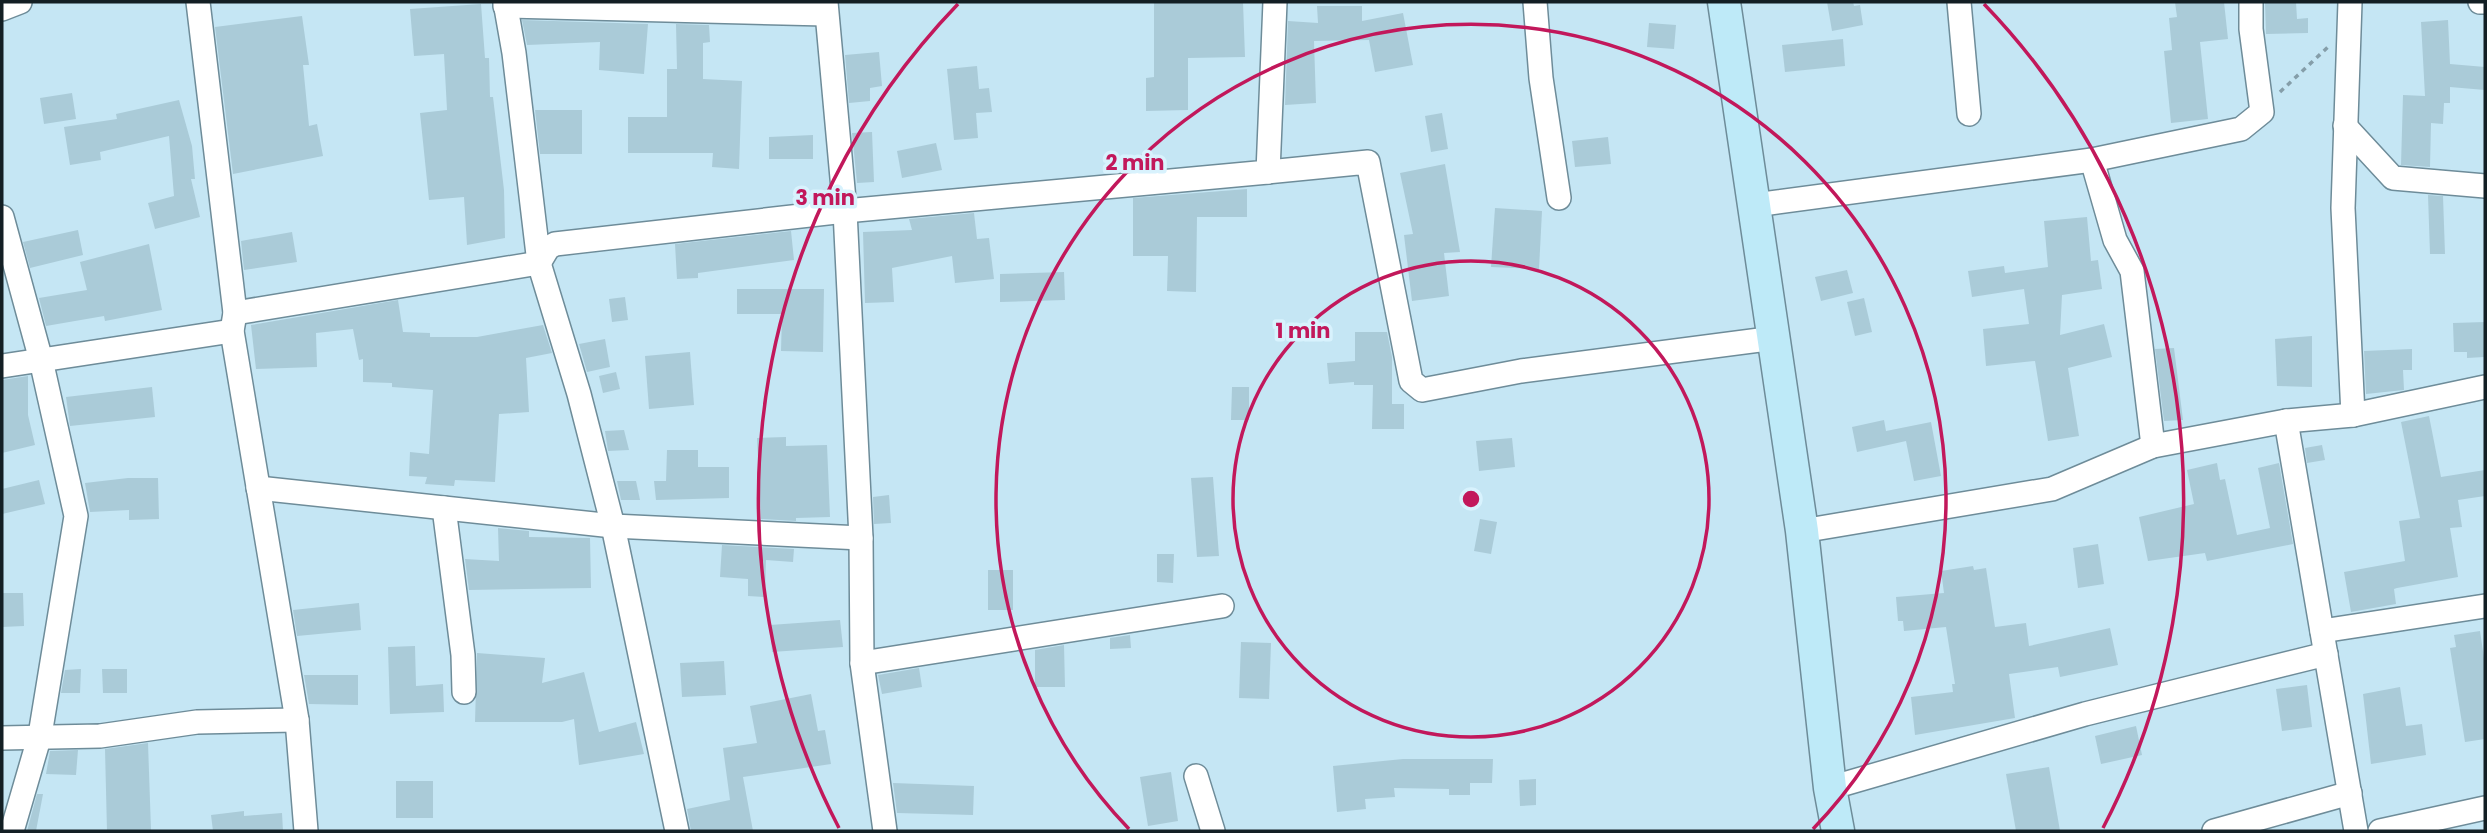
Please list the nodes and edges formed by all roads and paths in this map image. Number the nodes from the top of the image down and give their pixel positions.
1 (20, 2) edge
2 (1275, 2) edge
3 (1535, 2) edge
4 (1724, 2) edge
5 (1959, 2) edge
6 (2251, 2) edge
7 (2350, 2) edge
8 (2480, 2) edge
9 (2485, 2) edge
10 (193, 4) edge
11 (505, 4) edge
12 (826, 8) edge
13 (2, 9) edge
14 (2349, 30) junction
15 (2262, 113) junction
16 (1969, 114) dead end
17 (2345, 127) junction
18 (2092, 160) junction
19 (1268, 172) junction
20 (2485, 187) edge
21 (1559, 198) dead end
22 (1755, 205) junction
23 (845, 211) junction
24 (2, 218) edge
25 (539, 262) junction
26 (233, 322) junction
27 (1774, 338) junction
28 (41, 360) junction
29 (2, 366) edge
30 (2485, 387) edge
31 (2353, 415) junction
32 (2286, 421) junction
33 (2154, 446) junction
34 (258, 488) junction
35 (444, 508) junction
36 (613, 526) junction
37 (1802, 531) junction
38 (861, 538) junction
39 (1223, 606) dead end
40 (2485, 606) edge
41 (2322, 631) junction
42 (2326, 654) junction
43 (862, 663) junction
44 (464, 692) dead end
45 (297, 720) junction
46 (40, 735) junction
47 (2, 738) edge
48 (1196, 776) dead end
49 (1830, 788) junction
50 (2350, 793) junction
51 (2485, 808) edge
52 (12, 831) edge
53 (306, 831) edge
54 (677, 831) edge
55 (885, 831) edge
56 (1213, 831) edge
57 (1838, 831) edge
58 (2214, 831) edge
59 (2356, 831) edge
60 (2380, 831) edge

1 - 13 street
2 - 19 street
3 - 21 street
4 - 22 street
5 - 16 street
6 - 15 street
7 - 14 street
8 - 9 street
10 - 26 street
11 - 12 street
11 - 25 street
12 - 23 street
14 - 15 path
14 - 17 street
15 - 18 street
17 - 20 street
17 - 31 street
18 - 22 street
18 - 33 street
19 - 23 street
19 - 27 street
22 - 27 street
23 - 25 street
23 - 38 street
24 - 28 street
25 - 26 street
25 - 36 street
26 - 28 street
26 - 34 street
27 - 37 street
28 - 29 street
28 - 46 street
30 - 31 street
31 - 32 street
32 - 33 street
32 - 41 street
33 - 37 street
34 - 35 street
34 - 45 street
35 - 36 street
35 - 44 street
36 - 38 street
36 - 54 street
37 - 49 street
38 - 43 street
39 - 43 street
40 - 41 street
41 - 42 street
42 - 49 street
42 - 50 street
43 - 55 street
45 - 46 street
45 - 53 street
46 - 47 street
46 - 52 street
48 - 56 street
49 - 57 street
50 - 58 street
50 - 59 street
51 - 60 street

